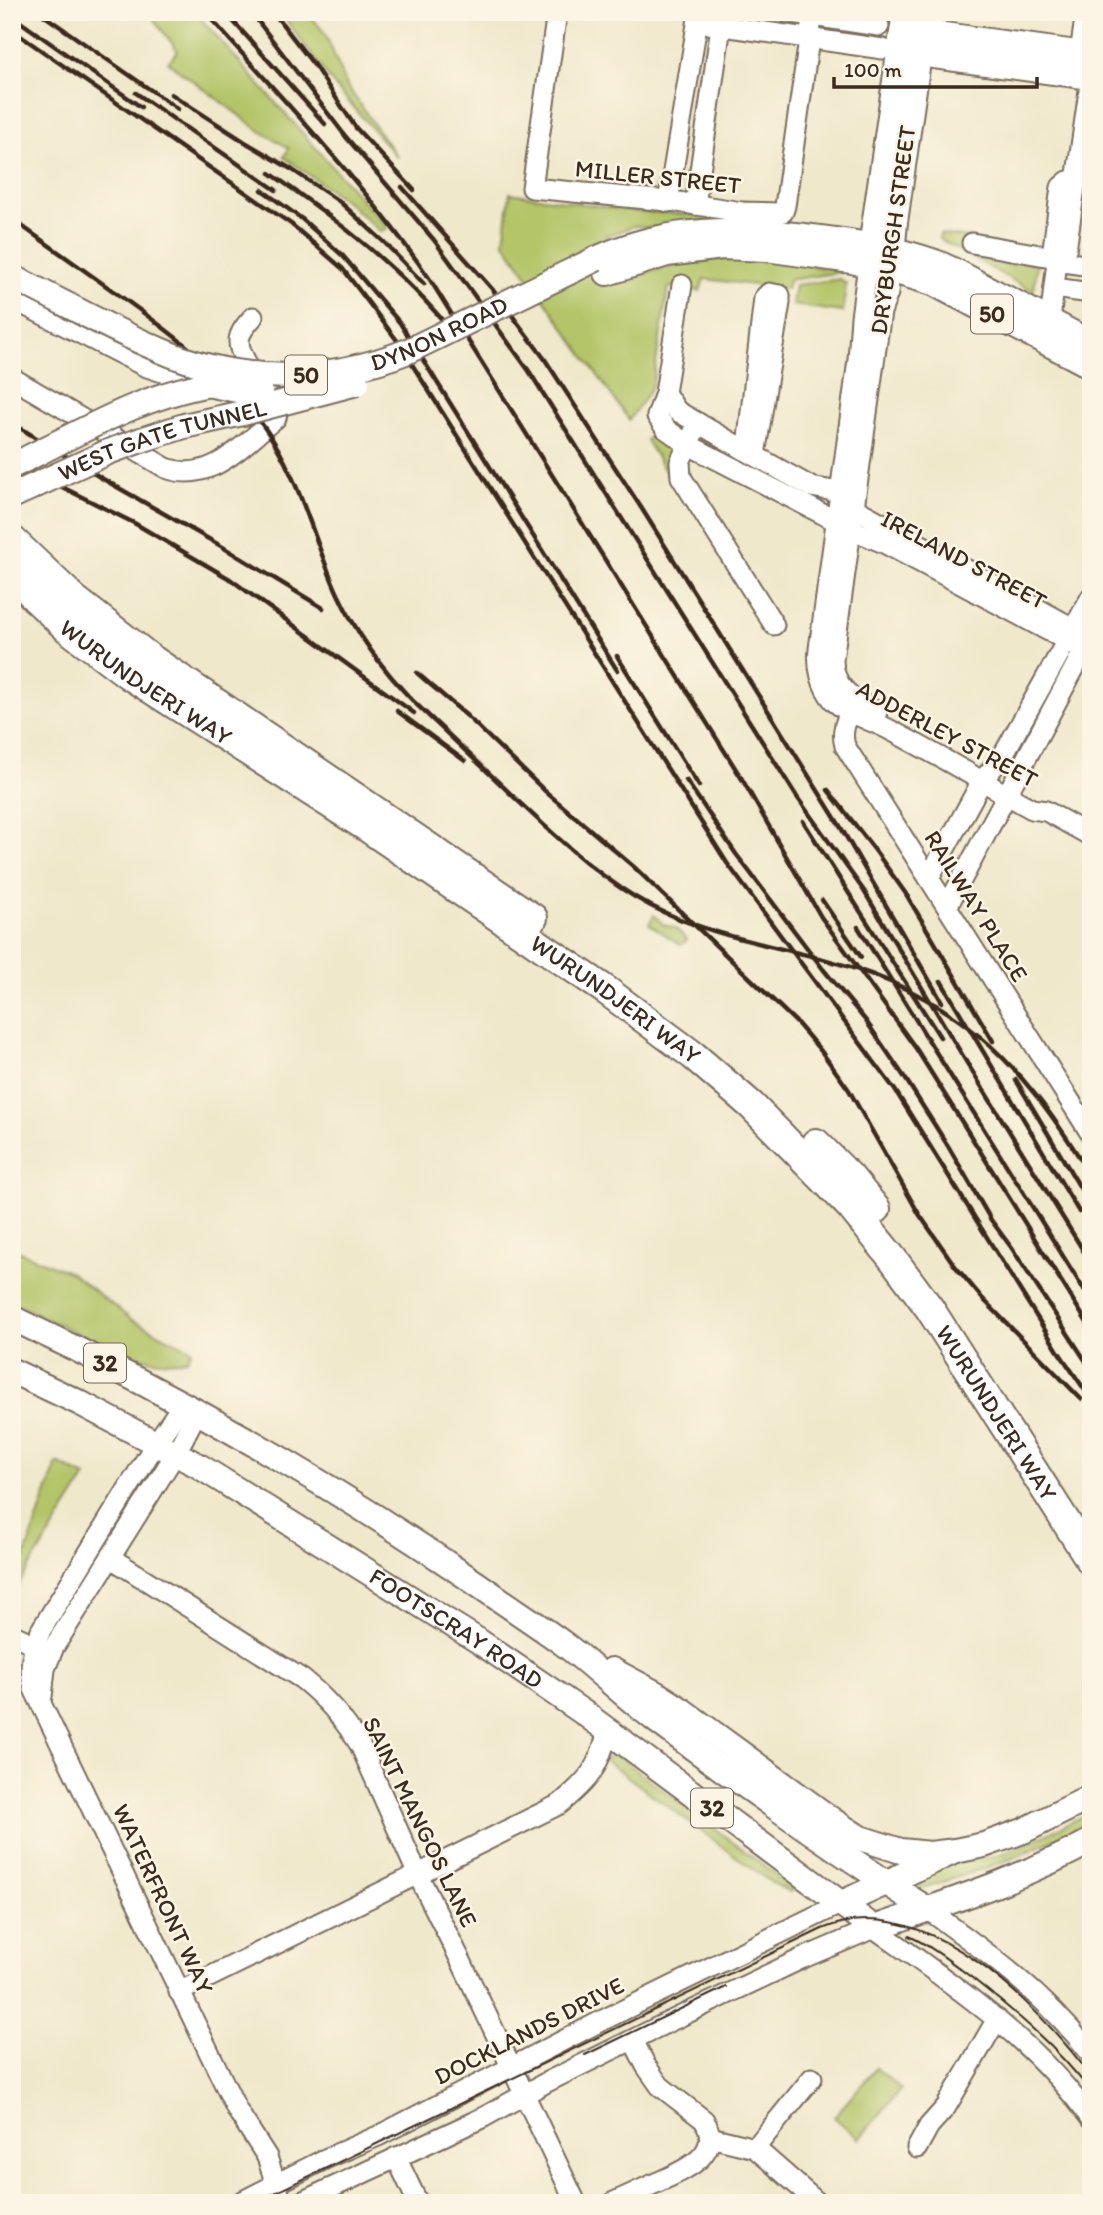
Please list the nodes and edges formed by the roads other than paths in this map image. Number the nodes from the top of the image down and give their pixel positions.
1 (557, 12) edge
2 (786, 12) edge
3 (1086, 12) edge
4 (813, 14) edge
5 (698, 17) edge
6 (722, 19) edge
7 (904, 33) edge
8 (810, 39) junction
9 (1087, 69) edge
10 (676, 154) junction
11 (702, 158) junction
12 (668, 202) junction
13 (695, 205) junction
14 (972, 243) dead end
15 (881, 258) junction
16 (1057, 260) junction
17 (1091, 265) edge
18 (602, 266) junction
19 (12, 277) edge
20 (682, 285) dead end
21 (1054, 288) junction
22 (1091, 293) edge
23 (12, 296) edge
24 (253, 317) dead end
25 (1050, 321) junction
26 (1091, 343) edge
27 (247, 364) dead end
28 (1091, 366) edge
29 (276, 377) junction
30 (12, 378) edge
31 (357, 383) junction
32 (207, 384) junction
33 (665, 393) junction
34 (860, 404) junction
35 (278, 408) dead end
36 (705, 427) junction
37 (695, 448) junction
38 (749, 452) junction
39 (12, 466) edge
40 (839, 492) junction
41 (12, 496) edge
42 (854, 508) junction
43 (844, 525) junction
44 (12, 541) edge
45 (12, 571) edge
46 (12, 584) edge
47 (1091, 597) edge
48 (46, 609) junction
49 (774, 625) dead end
50 (1069, 634) junction
51 (1089, 643) edge
52 (834, 690) joint
53 (853, 706) junction
54 (985, 777) junction
55 (1009, 790) junction
56 (1091, 836) edge
57 (930, 876) junction
58 (948, 905) junction
59 (1091, 1134) edge
60 (12, 1318) edge
61 (12, 1371) edge
62 (190, 1408) junction
63 (166, 1448) junction
64 (1091, 1531) edge
65 (111, 1558) junction
66 (1091, 1561) edge
67 (12, 1634) edge
68 (35, 1645) junction
69 (565, 1645) junction
70 (45, 1709) junction
71 (608, 1731) junction
72 (1091, 1797) edge
73 (1091, 1841) edge
74 (956, 1851) junction
75 (418, 1875) junction
76 (886, 1883) junction
77 (840, 1904) junction
78 (927, 1909) junction
79 (874, 1928) junction
80 (179, 1992) junction
81 (998, 2019) junction
82 (633, 2040) junction
83 (1091, 2054) edge
84 (511, 2067) junction
85 (812, 2078) dead end
86 (524, 2095) junction
87 (1091, 2119) edge
88 (710, 2137) junction
89 (755, 2148) junction
90 (917, 2148) dead end
91 (396, 2157) junction
92 (277, 2194) edge
93 (239, 2203) edge
94 (299, 2203) edge
95 (418, 2203) edge
96 (576, 2203) edge
97 (612, 2203) edge
98 (818, 2203) edge

1 - 12 street, MILLER STREET
2 - 4 street
3 - 9 street
4 - 7 street
4 - 8 street
5 - 6 street
5 - 10 street
6 - 8 street
6 - 11 street
7 - 8 street
7 - 9 main road
7 - 15 main road, DRYBURGH STREET
8 - 13 street, MILLER STREET
9 - 16 street
10 - 11 street
10 - 12 street
11 - 13 street
12 - 13 street, MILLER STREET
14 - 16 street
15 - 18 main road, DYNON ROAD / 50
15 - 25 main road, 50
15 - 28 main road, 50
15 - 34 street, DRYBURGH STREET
16 - 17 street
16 - 21 street
18 - 29 main road, DYNON ROAD / 50, bridge
18 - 31 main road, DYNON ROAD / 50
19 - 29 main road, DYNON ROAD / 50, bridge
20 - 33 street
21 - 22 street
21 - 25 street
23 - 32 main road, DYNON ROAD / 50
24 - 27 street
25 - 26 main road, 50
29 - 32 main road, WEST GATE TUNNEL, bridge
30 - 35 street
31 - 32 main road, DYNON ROAD / 50, bridge
31 - 41 main road, WEST GATE TUNNEL, bridge
32 - 39 main road, WEST GATE TUNNEL, bridge
33 - 36 street
33 - 37 street, IRELAND STREET
34 - 40 street, DRYBURGH STREET
34 - 42 street, DRYBURGH STREET
36 - 37 street
36 - 38 street
37 - 43 street, IRELAND STREET
37 - 49 street
38 - 38 street
38 - 40 street
40 - 43 street, DRYBURGH STREET
42 - 43 street, DRYBURGH STREET
42 - 50 street, IRELAND STREET
43 - 50 street, IRELAND STREET
43 - 52 street, DRYBURGH STREET
44 - 64 highway, WURUNDJERI WAY
45 - 48 highway, WURUNDJERI WAY
46 - 48 highway
47 - 50 street
48 - 66 highway, WURUNDJERI WAY
50 - 51 street, IRELAND STREET
50 - 54 street
51 - 55 street
52 - 53 street, ADDERLEY STREET
53 - 54 street, ADDERLEY STREET
53 - 57 street, RAILWAY PLACE
54 - 55 street, ADDERLEY STREET
54 - 57 street
55 - 56 street, ADDERLEY STREET
55 - 58 street
57 - 58 street, RAILWAY PLACE
58 - 59 street, RAILWAY PLACE
60 - 62 main road, FOOTSCRAY ROAD / 32
61 - 63 main road, FOOTSCRAY ROAD / 32
62 - 63 street, WATERFRONT WAY
62 - 69 main road, FOOTSCRAY ROAD / 32
63 - 65 street, WATERFRONT WAY
63 - 68 street, WATERFRONT WAY
63 - 71 main road, FOOTSCRAY ROAD / 32
65 - 70 street, WATERFRONT WAY
65 - 75 street, SAINT MANGOS LANE
67 - 68 street
68 - 70 street, WATERFRONT WAY
69 - 74 main road, FOOTSCRAY ROAD / 32
69 - 76 main road, FOOTSCRAY ROAD
70 - 80 street, WATERFRONT WAY
71 - 75 street
71 - 77 main road, FOOTSCRAY ROAD / 32
72 - 74 main road, 32
73 - 78 main road
74 - 76 main road
75 - 80 street
75 - 84 street, SAINT MANGOS LANE
76 - 77 main road
76 - 78 main road, FOOTSCRAY ROAD
77 - 79 main road, FOOTSCRAY ROAD / 32
77 - 84 street, DOCKLANDS DRIVE
78 - 79 main road
78 - 83 street
79 - 81 street
79 - 82 street
80 - 92 street, WATERFRONT WAY
81 - 87 street
81 - 90 street
82 - 86 street
82 - 88 street
84 - 86 street, SAINT MANGOS LANE
84 - 92 street, DOCKLANDS DRIVE
85 - 89 street
86 - 91 street
86 - 96 street, SAINT MANGOS LANE
88 - 89 street
88 - 97 street
89 - 98 street
91 - 94 street
91 - 95 street
92 - 93 street, DOCKLANDS DRIVE

